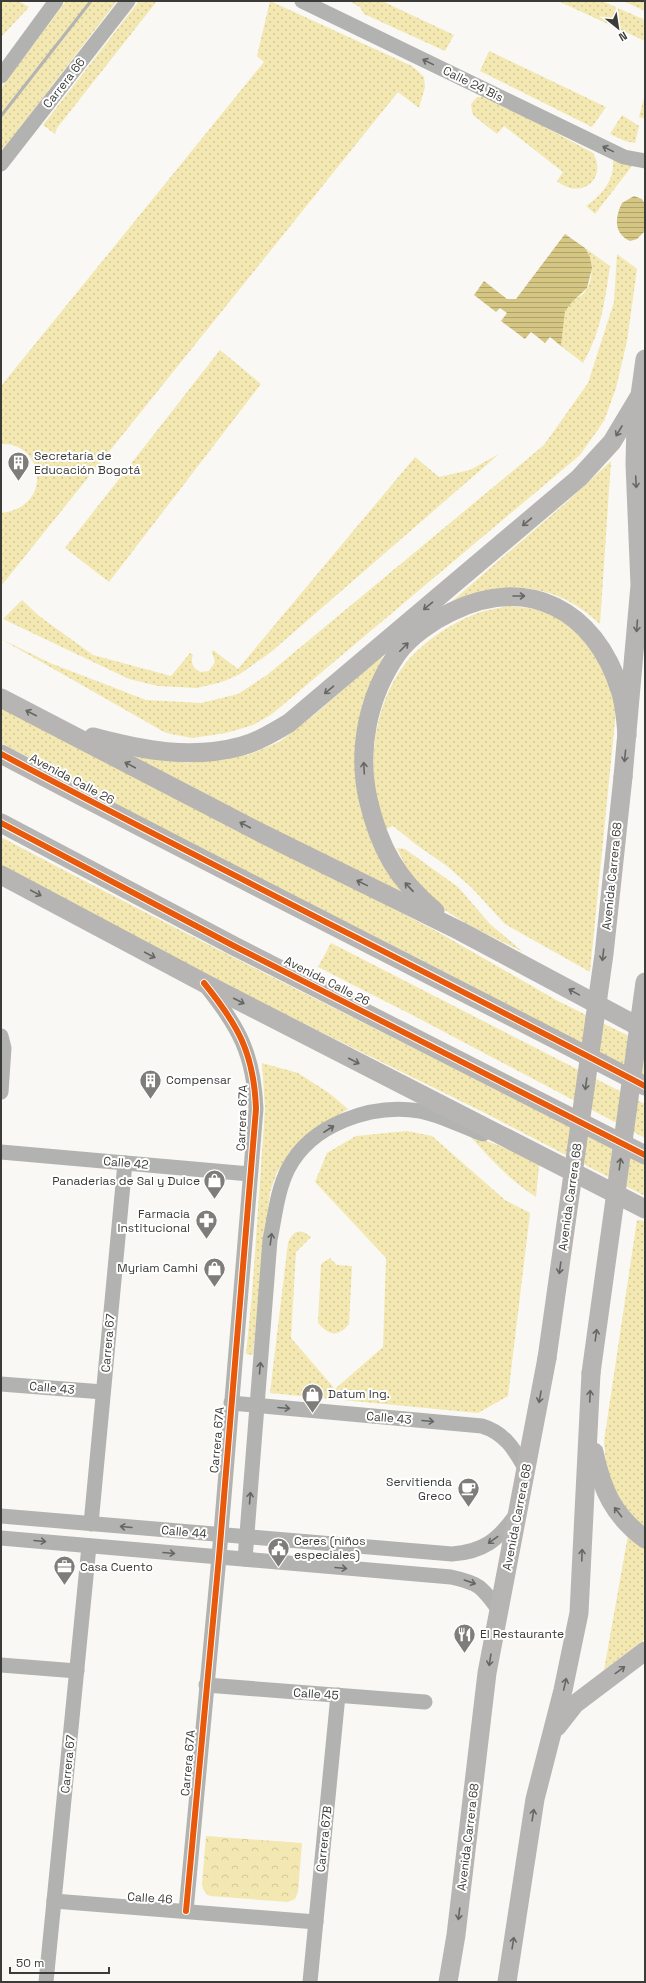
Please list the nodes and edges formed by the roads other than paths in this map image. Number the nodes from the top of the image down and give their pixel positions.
1 (56, 1) edge
2 (128, 1) edge
3 (302, 1) edge
4 (15, 57) junction
5 (1, 67) edge
6 (1, 76) edge
7 (645, 161) edge
8 (1, 164) edge
9 (645, 360) edge
10 (639, 398) junction
11 (1, 698) edge
12 (61, 729) junction
13 (627, 736) junction
14 (1, 754) edge
15 (1, 822) edge
16 (1, 875) edge
17 (460, 931) junction
18 (645, 982) edge
19 (204, 984) junction
20 (645, 1030) edge
21 (1, 1036) edge
22 (645, 1086) edge
23 (1, 1092) edge
24 (529, 1150) junction
25 (1, 1152) edge
26 (645, 1156) edge
27 (125, 1163) junction
28 (250, 1174) junction
29 (645, 1209) edge
30 (1, 1384) edge
31 (103, 1392) junction
32 (231, 1403) junction
33 (257, 1405) junction
34 (589, 1418) junction
35 (526, 1470) junction
36 (518, 1511) junction
37 (1, 1516) edge
38 (91, 1524) junction
39 (221, 1535) junction
40 (247, 1537) junction
41 (1, 1538) edge
42 (645, 1539) edge
43 (89, 1546) junction
44 (219, 1557) junction
45 (245, 1559) junction
46 (498, 1609) junction
47 (645, 1651) edge
48 (1, 1665) edge
49 (77, 1671) junction
50 (206, 1685) junction
51 (338, 1695) junction
52 (426, 1702) dead end
53 (552, 1735) junction
54 (54, 1901) junction
55 (186, 1911) junction
56 (316, 1922) junction
57 (46, 1982) edge
58 (310, 1982) edge
59 (448, 1982) edge
60 (507, 1982) edge

1 - 4 street
2 - 8 street, Carrera 66
7 -> 3 street, Calle 24 Bis
4 - 5 street
4 - 6 street
9 - 10 main road, Avenida Carrera 68
10 -> 12 main road
10 -> 13 main road, Avenida Carrera 68
12 -> 11 main road
17 -> 12 main road
17 -> 13 main road
13 -> 35 main road, Avenida Carrera 68, bridge
14 - 22 main road, Avenida Calle 26
15 - 26 main road, Avenida Calle 26
16 -> 19 main road
20 -> 17 main road
34 -> 18 main road, bridge
19 -> 24 main road
19 - 28 street, Carrera 67A
21 - 23 street
24 - 29 main road
33 -> 24 street
25 - 27 street, Calle 42
27 - 28 street, Calle 42
27 - 31 street, Carrera 67
28 - 32 street, Carrera 67A
30 - 31 street, Calle 43
31 - 38 street, Carrera 67
32 - 33 street, Calle 43
32 - 39 street, Carrera 67A
33 -> 35 street, Calle 43
40 -> 33 street
42 -> 34 main road
53 -> 34 main road
35 - 36 main road, Avenida Carrera 68
36 -> 40 street, Calle 44
36 - 46 main road, Avenida Carrera 68
37 - 38 street, Calle 44
39 -> 38 street, Calle 44
39 - 40 street, Calle 44
39 - 44 street, Carrera 67A
40 - 45 street
41 -> 43 street, Calle 44
43 -> 44 street, Calle 44
43 - 49 street, Carrera 67
44 - 45 street, Calle 44
44 - 50 street, Carrera 67A
45 -> 46 street, Calle 44
46 -> 59 main road, Avenida Carrera 68
53 -> 47 main road
48 - 49 street
49 - 54 street, Carrera 67
50 - 51 street, Calle 45
50 - 55 street, Carrera 67A
51 - 52 street, Calle 45
51 - 56 street, Carrera 67B
60 -> 53 main road
54 - 55 street, Calle 46
54 - 57 street, Carrera 67
55 - 56 street, Calle 46
56 - 58 street, Carrera 67B

